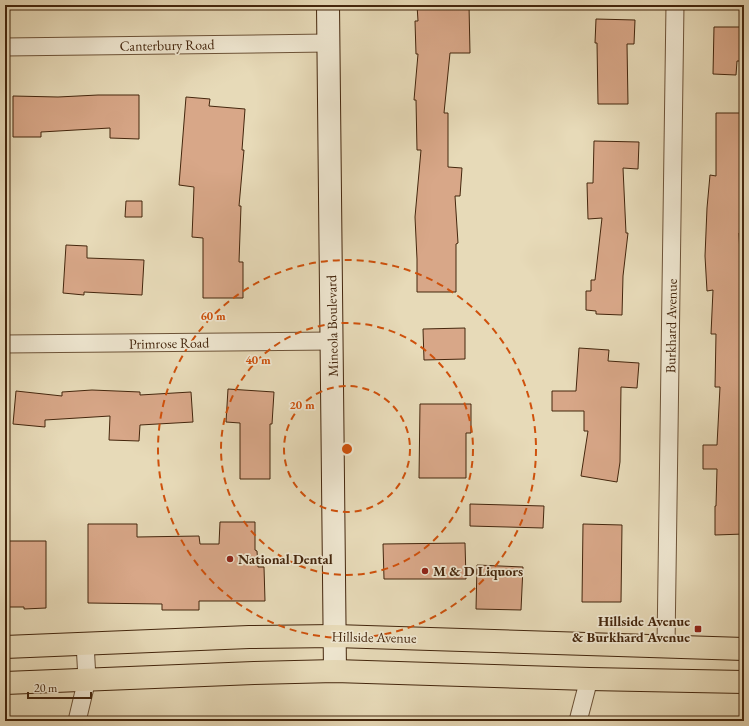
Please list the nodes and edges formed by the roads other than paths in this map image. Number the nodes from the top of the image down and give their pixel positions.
1 (328, 5) edge
2 (675, 5) edge
3 (328, 43) junction
4 (5, 47) edge
5 (332, 341) junction
6 (5, 344) edge
7 (335, 636) junction
8 (85, 643) junction
9 (666, 646) junction
10 (5, 647) edge
11 (744, 649) edge
12 (335, 671) junction
13 (87, 679) junction
14 (589, 679) junction
15 (744, 682) edge
16 (5, 683) edge
17 (77, 721) edge
18 (578, 721) edge

1 - 3 main road, Mineola Boulevard
2 - 9 street, Burkhard Avenue
3 - 4 street, Canterbury Road
3 - 5 main road, Mineola Boulevard
5 - 6 street, Primrose Road
5 - 7 main road, Mineola Boulevard
7 - 8 main road, Hillside Avenue
7 - 9 main road, Hillside Avenue
7 - 12 main road, Mineola Boulevard
8 - 10 main road, Hillside Avenue
8 - 13 street
9 - 11 main road, Hillside Avenue
12 - 13 main road
12 - 14 main road
13 - 16 main road
13 - 17 street
14 - 15 main road
14 - 18 street

